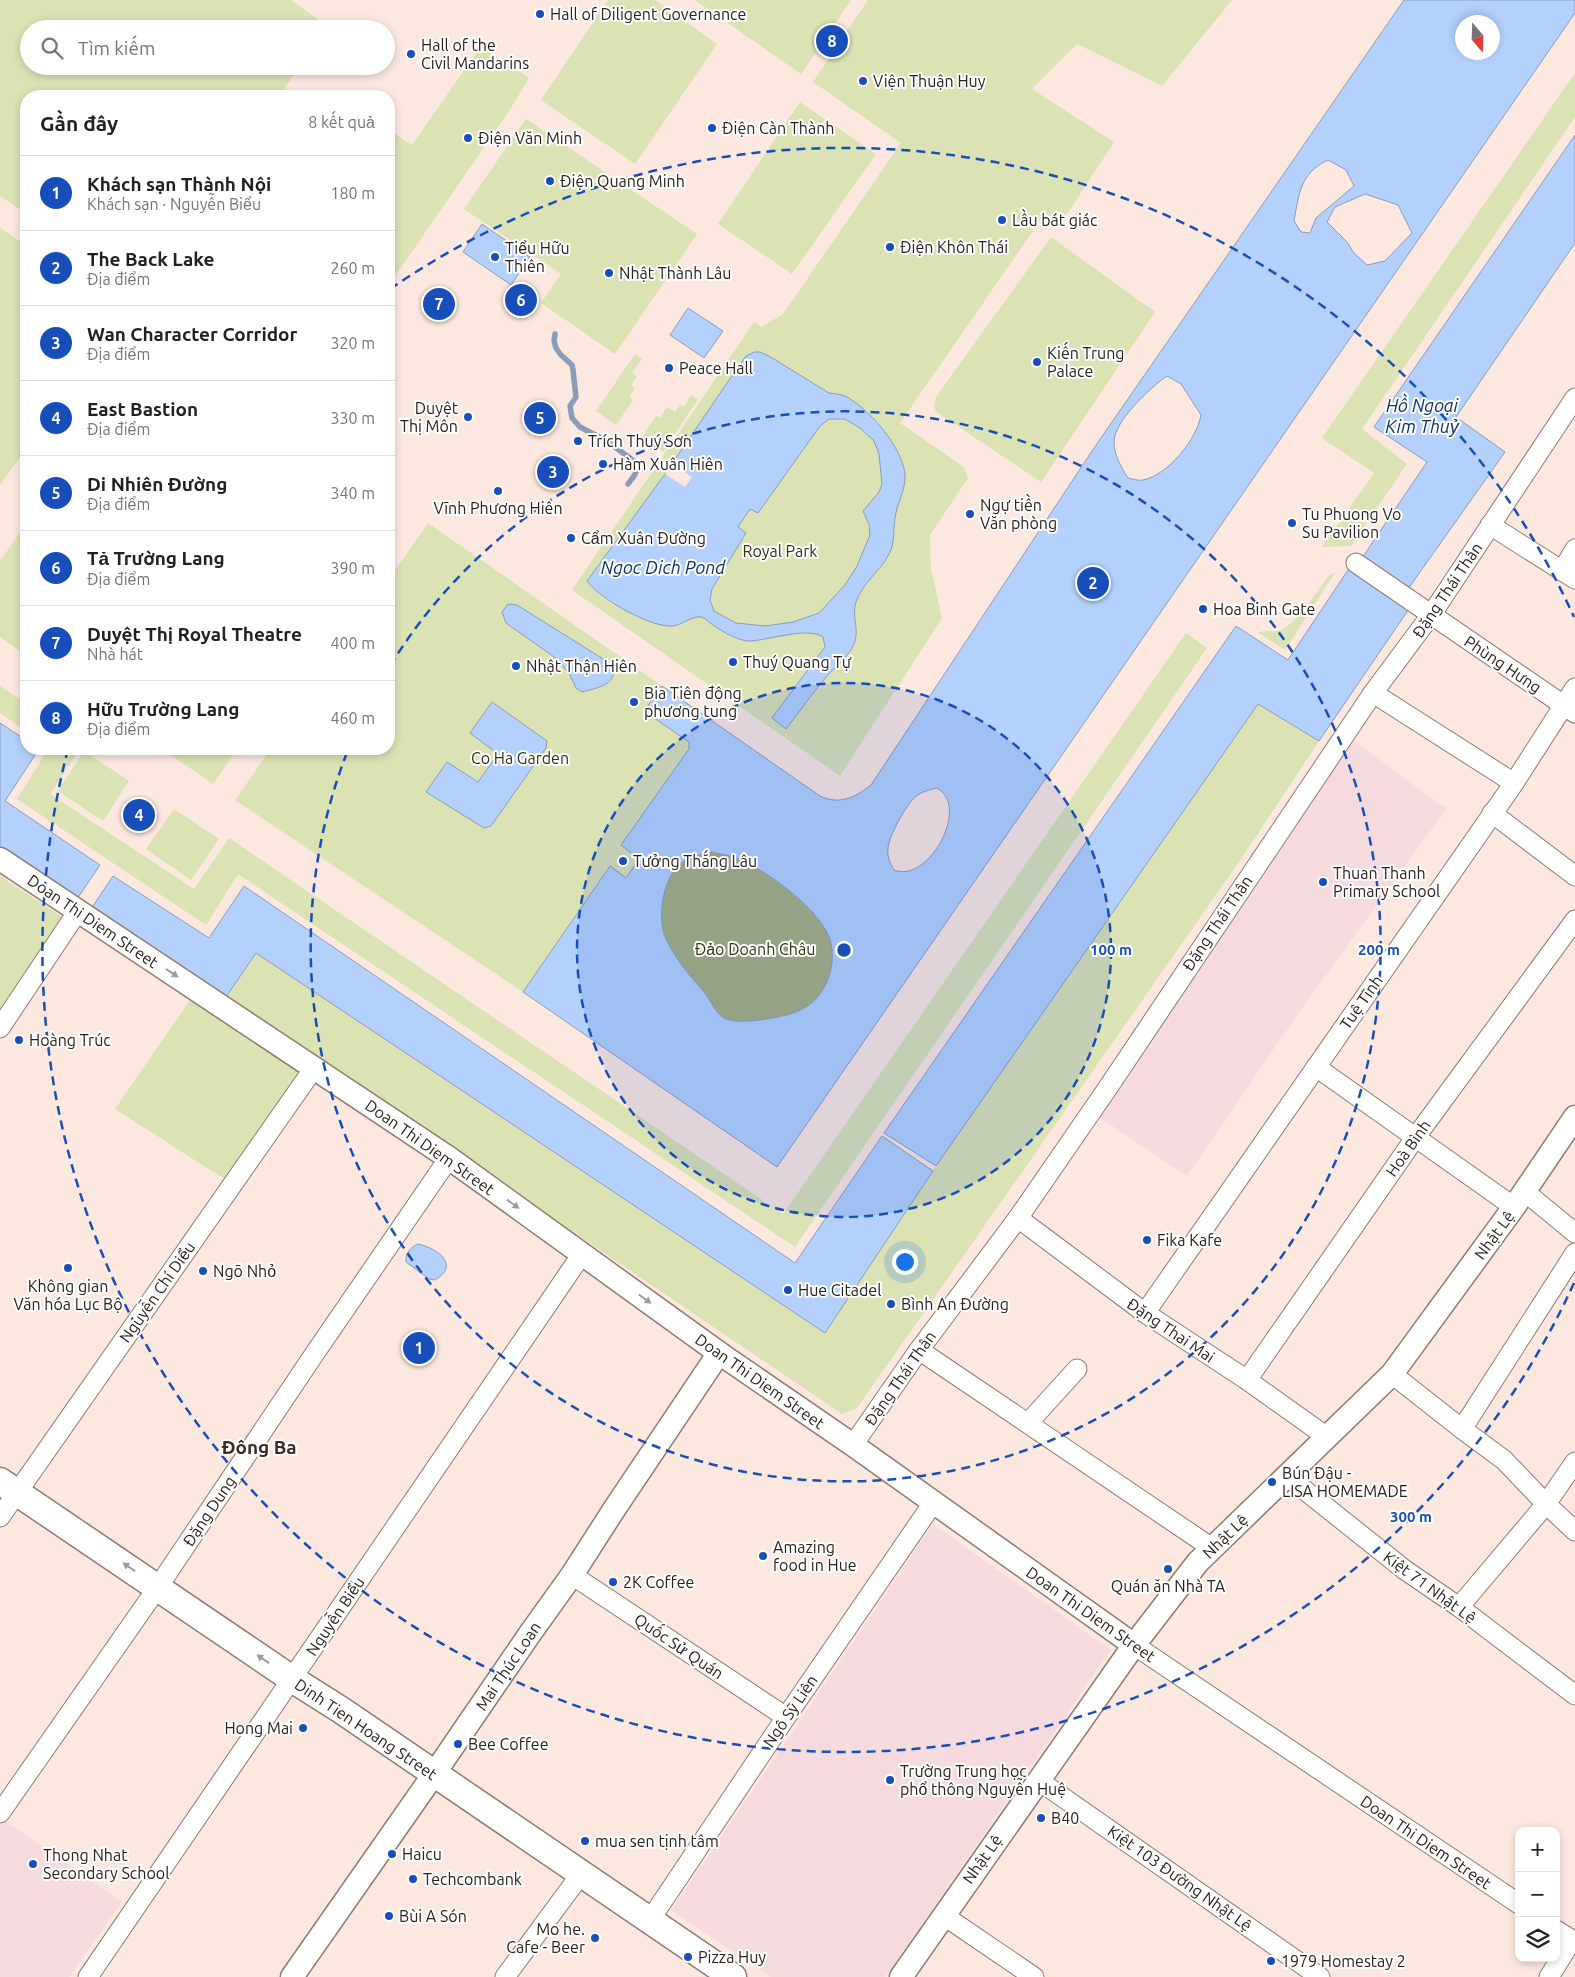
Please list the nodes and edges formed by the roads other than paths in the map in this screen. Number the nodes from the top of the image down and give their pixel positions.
1 (1575, 398) edge
2 (1490, 525) junction
3 (1575, 549) edge
4 (1356, 563) dead end
5 (1568, 575) edge
6 (1431, 615) junction
7 (1575, 688) edge
8 (1372, 693) junction
9 (1569, 709) edge
10 (1514, 783) junction
11 (1492, 813) junction
12 (0, 859) edge
13 (1575, 876) edge
14 (78, 911) junction
15 (1575, 920) edge
16 (0, 1028) edge
17 (1316, 1067) junction
18 (314, 1068) junction
19 (1575, 1117) edge
20 (1415, 1138) junction
21 (449, 1158) junction
22 (1519, 1199) junction
23 (1018, 1218) junction
24 (1575, 1233) edge
25 (1575, 1253) edge
26 (582, 1254) junction
27 (1145, 1314) junction
28 (919, 1350) junction
29 (719, 1353) junction
30 (1077, 1369) dead end
31 (1392, 1374) junction
32 (1246, 1380) junction
33 (1028, 1423) junction
34 (1462, 1429) junction
35 (1327, 1437) junction
36 (853, 1445) junction
37 (1575, 1462) edge
38 (1287, 1476) junction
39 (8, 1487) edge
40 (933, 1503) junction
41 (1546, 1504) junction
42 (0, 1517) edge
43 (1575, 1531) edge
44 (1212, 1548) junction
45 (572, 1575) junction
46 (158, 1587) junction
47 (1459, 1607) junction
48 (1134, 1645) junction
49 (292, 1679) junction
50 (1575, 1695) edge
51 (786, 1717) junction
52 (434, 1774) junction
53 (1038, 1780) junction
54 (0, 1813) edge
55 (581, 1874) junction
56 (1515, 1901) edge
57 (943, 1915) junction
58 (650, 1920) junction
59 (1560, 1932) edge
60 (1560, 1959) edge
61 (1558, 1962) edge
62 (88, 1977) edge
63 (292, 1977) edge
64 (506, 1977) edge
65 (733, 1977) edge
66 (901, 1977) edge
67 (1034, 1977) edge
68 (1320, 1977) edge
69 (1549, 1977) edge

1 - 2 street, Đặng Thái Thân
2 - 5 street
2 - 6 street, Đặng Thái Thân
3 - 5 street
4 - 6 street, Phùng Hưng
6 - 8 street, Đặng Thái Thân
6 - 9 street, Phùng Hưng
7 - 9 street, Tuệ Tĩnh
8 - 10 street
8 - 23 street, Đặng Thái Thân
9 - 10 street, Tuệ Tĩnh
10 - 11 street, Tuệ Tĩnh
11 - 13 street
11 - 17 street, Tuệ Tĩnh
12 - 14 street, Doan Thi Diem Street
14 - 16 street
14 -> 18 street, Doan Thi Diem Street
15 - 20 street, Hoà Bình
17 - 20 street
17 - 27 street, Tuệ Tĩnh
18 - 21 street, Doan Thi Diem Street
18 - 39 street, Nguyễn Chí Diểu
19 - 22 street, Nhật Lệ
20 - 22 street
20 - 32 street, Hoà Bình
21 -> 26 street, Doan Thi Diem Street
21 - 46 street, Đặng Dung
22 - 24 street
22 - 31 street, Nhật Lệ
23 - 27 street, Đặng Thai Mai
23 - 28 street, Đặng Thái Thân
25 - 34 street
26 -> 29 street, Doan Thi Diem Street
26 - 49 street, Nguyễn Biểu
27 - 32 street, Đặng Thai Mai
28 - 33 street
28 - 36 street, Đặng Thái Thân
29 - 36 street, Doan Thi Diem Street
29 - 45 street, Mai Thúc Loan
30 - 33 street
31 - 34 street
31 - 35 street, Nhật Lệ
32 - 35 street, Đặng Thai Mai
33 - 44 street
34 - 41 street
35 - 38 street, Nhật Lệ
36 - 40 street, Doan Thi Diem Street
37 - 41 street
38 - 44 street, Nhật Lệ
38 - 47 street, Kiệt 71 Nhật Lệ
39 - 42 street, Nguyễn Chí Diểu
46 -> 39 main road, Dinh Tien Hoang Street
40 - 48 street, Doan Thi Diem Street
40 - 51 street, Ngô Sỹ Liên
41 - 43 street
41 - 47 street
44 - 48 street, Nhật Lệ
45 - 51 street, Quốc Sử Quán
45 - 52 street, Mai Thúc Loan
49 -> 46 main road, Dinh Tien Hoang Street
46 - 54 street, Đặng Dung
47 - 50 street, Kiệt 71 Nhật Lệ
48 - 53 street, Nhật Lệ
48 - 56 street, Doan Thi Diem Street
49 - 52 main road, Dinh Tien Hoang Street
49 - 62 street, Nguyễn Biểu
51 - 58 street, Ngô Sỹ Liên
52 - 55 main road, Dinh Tien Hoang Street
52 - 63 street, Mai Thúc Loan
53 - 57 street, Nhật Lệ
53 - 68 street, Kiệt 103 Đường Nhật Lệ
55 - 58 main road, Dinh Tien Hoang Street
55 - 64 street
57 - 66 street, Nhật Lệ
57 - 67 street
58 - 65 main road, Dinh Tien Hoang Street
59 - 60 street
61 - 69 street

